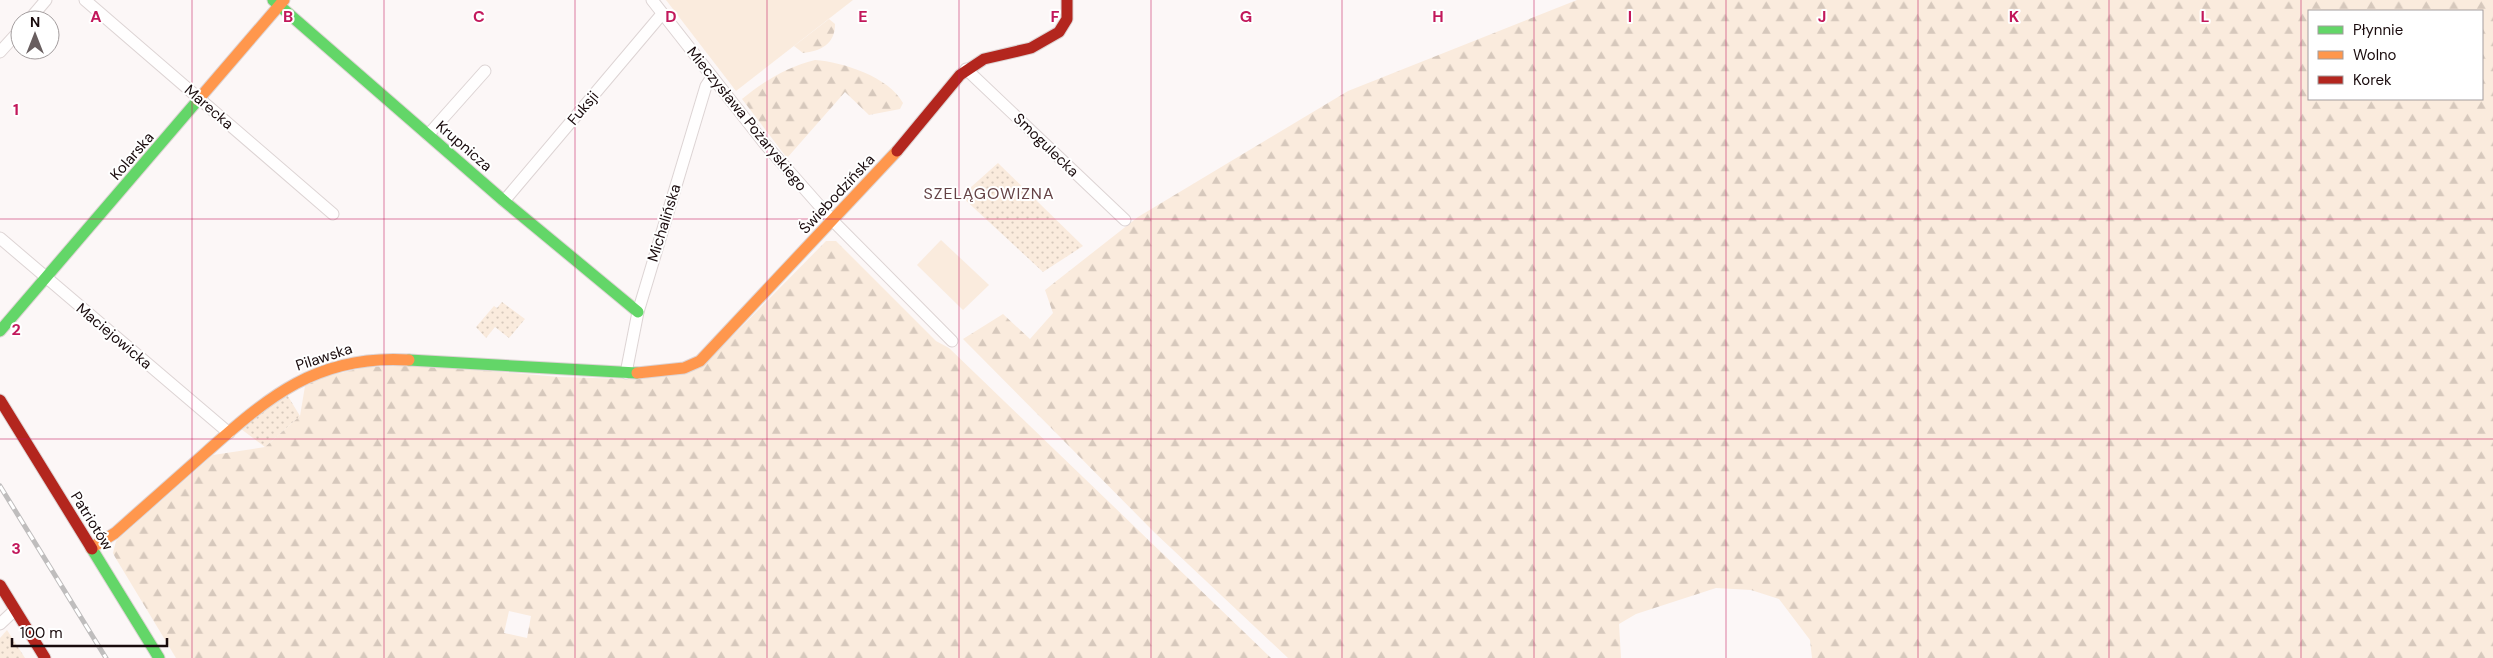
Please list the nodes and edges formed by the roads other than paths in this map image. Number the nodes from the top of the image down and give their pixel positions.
1 (46, 0) edge
2 (85, 0) edge
3 (652, 0) edge
4 (1067, 0) edge
5 (278, 2) edge
6 (38, 10) edge
7 (662, 14) junction
8 (10, 41) edge
9 (0, 52) edge
10 (966, 69) junction
11 (485, 71) dead end
12 (712, 77) junction
13 (201, 99) junction
14 (428, 135) junction
15 (504, 201) junction
16 (333, 214) dead end
17 (1125, 220) dead end
18 (833, 221) junction
19 (0, 238) edge
20 (47, 278) junction
21 (638, 312) junction
22 (0, 331) edge
23 (952, 341) dead end
24 (626, 373) junction
25 (0, 400) edge
26 (229, 433) junction
27 (91, 548) junction
28 (0, 585) edge
29 (15, 610) junction
30 (0, 624) edge
31 (45, 658) edge
32 (158, 658) edge

1 - 6 street
2 - 13 street, Marecka
3 - 7 street, Mieczysława Pożaryskiego
4 - 10 street, Świebodzińska
5 - 13 street, Kolarska
5 - 14 street, Krupnicza
7 - 12 street, Mieczysława Pożaryskiego
7 - 15 street, Fuksji
8 - 9 street
10 - 17 street, Smogulecka
10 - 18 street, Świebodzińska
11 - 14 street
12 - 18 street, Mieczysława Pożaryskiego
12 - 21 street, Michalińska
13 - 16 street, Marecka
13 - 20 street, Kolarska
14 - 15 street, Krupnicza
15 - 21 street, Krupnicza
18 - 23 street, Mieczysława Pożaryskiego
18 - 24 street, Świebodzińska
19 - 20 street, Maciejowicka
20 - 22 street, Kolarska
20 - 26 street, Maciejowicka
21 - 24 street, Michalińska
24 - 26 street, Pilawska
25 - 27 street, Patriotów
26 - 27 street, Pilawska
27 - 32 street, Patriotów
28 - 29 street
29 - 30 street
29 - 31 street

